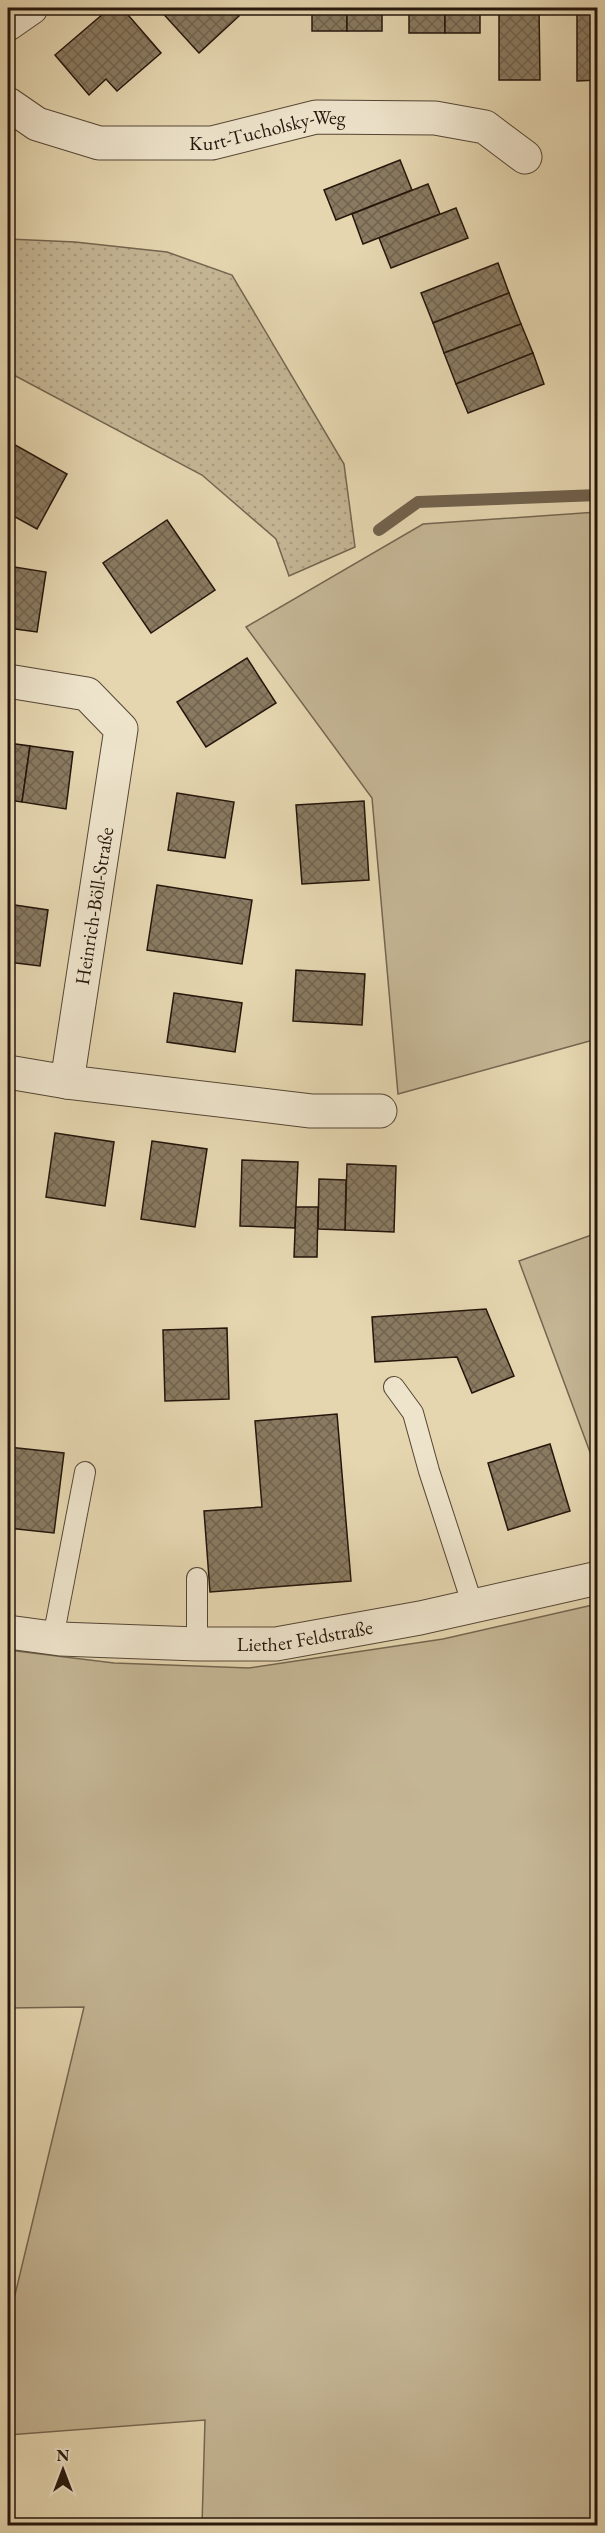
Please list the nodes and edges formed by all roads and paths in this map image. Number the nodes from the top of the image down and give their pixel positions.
1 (31, 8) edge
2 (8, 24) edge
3 (8, 104) edge
4 (525, 157) dead end
5 (8, 681) edge
6 (8, 1072) edge
7 (68, 1082) junction
8 (380, 1111) dead end
9 (394, 1387) dead end
10 (85, 1472) dead end
11 (197, 1578) dead end
12 (597, 1578) edge
13 (473, 1606) junction
14 (8, 1632) edge
15 (53, 1638) junction
16 (197, 1644) junction

1 - 2 street
3 - 4 street, Kurt-Tucholsky-Weg
5 - 7 street, Heinrich-Böll-Straße
6 - 7 street
7 - 8 street
9 - 13 lane
10 - 15 lane
11 - 16 lane
12 - 13 street, Liether Feldstraße
13 - 16 street, Liether Feldstraße
14 - 15 street, Liether Feldstraße
15 - 16 street, Liether Feldstraße

